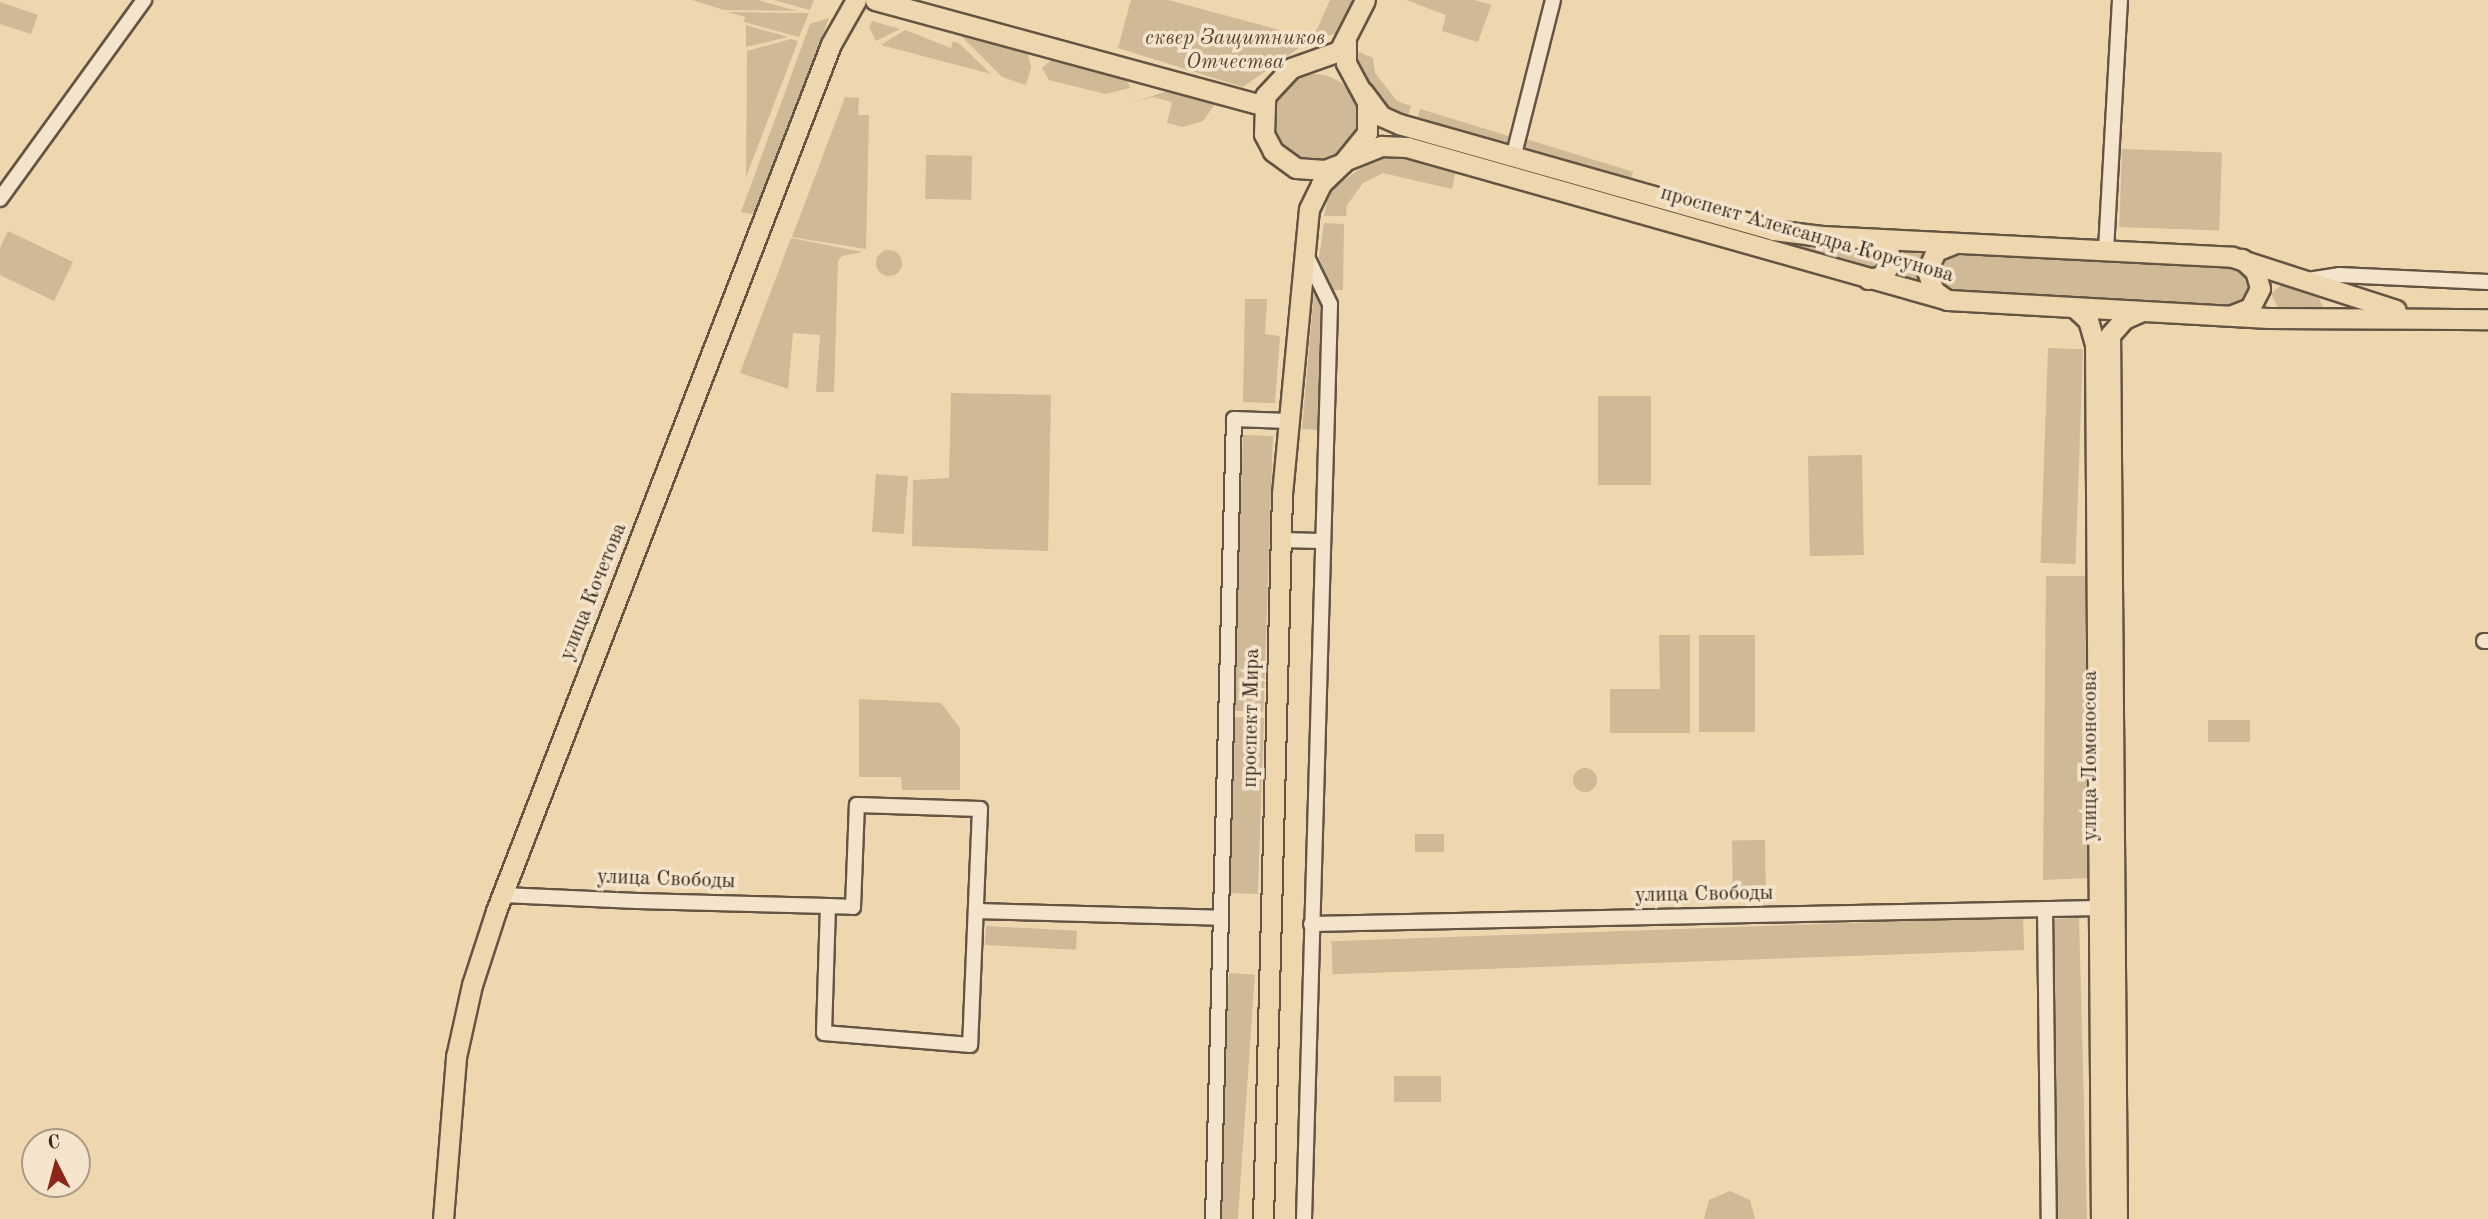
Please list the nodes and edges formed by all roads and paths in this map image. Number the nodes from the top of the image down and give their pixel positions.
1 (144, 0) edge
2 (856, 0) edge
3 (876, 0) edge
4 (1365, 0) edge
5 (1553, 0) edge
6 (2120, 0) edge
7 (1346, 42) junction
8 (1300, 65) junction
9 (1360, 87) junction
10 (1262, 105) junction
11 (1280, 158) junction
12 (1513, 158) junction
13 (1346, 161) junction
14 (0, 199) edge
15 (1307, 220) junction
16 (1865, 238) junction
17 (1956, 243) junction
18 (2106, 250) junction
19 (1304, 251) junction
20 (2238, 257) junction
21 (1868, 279) junction
22 (2308, 280) junction
23 (2483, 283) edge
24 (1948, 300) junction
25 (2074, 307) junction
26 (2143, 311) junction
27 (2229, 316) junction
28 (2439, 316) junction
29 (2281, 318) junction
30 (2488, 319) edge
31 (2488, 324) edge
32 (2102, 335) junction
33 (1288, 421) junction
34 (1279, 540) junction
35 (1323, 541) junction
36 (2106, 778) junction
37 (503, 895) junction
38 (828, 906) junction
39 (2098, 908) junction
40 (2045, 909) junction
41 (976, 911) junction
42 (1221, 918) junction
43 (1311, 923) junction
44 (2108, 1076) junction
45 (443, 1219) edge
46 (1213, 1219) edge
47 (1263, 1219) edge
48 (1304, 1219) edge
49 (2049, 1219) edge
50 (2101, 1219) edge
51 (2117, 1219) edge

1 - 14 street
2 - 37 main road, улица Кочетова
3 - 10 main road
4 - 7 main road
5 - 12 street
6 - 18 street
7 - 8 main road
7 - 9 main road
8 - 9 main road
8 - 10 main road
9 - 12 main road, проспект Александра Корсунова
9 - 13 main road
10 - 11 main road
11 - 13 main road
11 - 15 main road, проспект Мира
12 - 16 main road, проспект Александра Корсунова
13 - 15 main road, проспект Мира
13 - 21 main road, проспект Александра Корсунова
15 - 19 main road, проспект Мира
16 - 17 main road, проспект Александра Корсунова
16 - 21 main road
17 - 18 main road, проспект Александра Корсунова
17 - 24 main road
18 - 20 main road, проспект Александра Корсунова
19 - 33 main road, проспект Мира
19 - 35 street
20 - 22 main road, проспект Александра Корсунова
20 - 27 main road
21 - 24 main road, проспект Александра Корсунова
22 - 23 street
22 - 28 main road, проспект Александра Корсунова
22 - 29 main road
24 - 25 main road, проспект Александра Корсунова
25 - 26 main road, проспект Александра Корсунова
25 - 32 main road
26 - 27 main road, проспект Александра Корсунова
26 - 32 main road
27 - 29 main road, проспект Александра Корсунова
28 - 29 main road, проспект Александра Корсунова
28 - 30 main road, проспект Александра Корсунова
28 - 31 street
32 - 36 main road, улица Ломоносова
33 - 34 main road, проспект Мира
33 - 42 street
34 - 35 street
34 - 47 main road, проспект Мира
35 - 43 street
36 - 39 main road, улица Ломоносова
36 - 44 main road, улица Ломоносова
37 - 38 street, улица Свободы
37 - 45 main road, улица Кочетова
38 - 41 street, улица Свободы
38 - 41 street, улица Свободы
39 - 40 street, улица Свободы
39 - 44 main road, улица Ломоносова
40 - 43 street, улица Свободы
40 - 49 street
41 - 42 street
42 - 46 street
43 - 48 street
44 - 50 main road, улица Ломоносова
44 - 51 main road, улица Ломоносова

